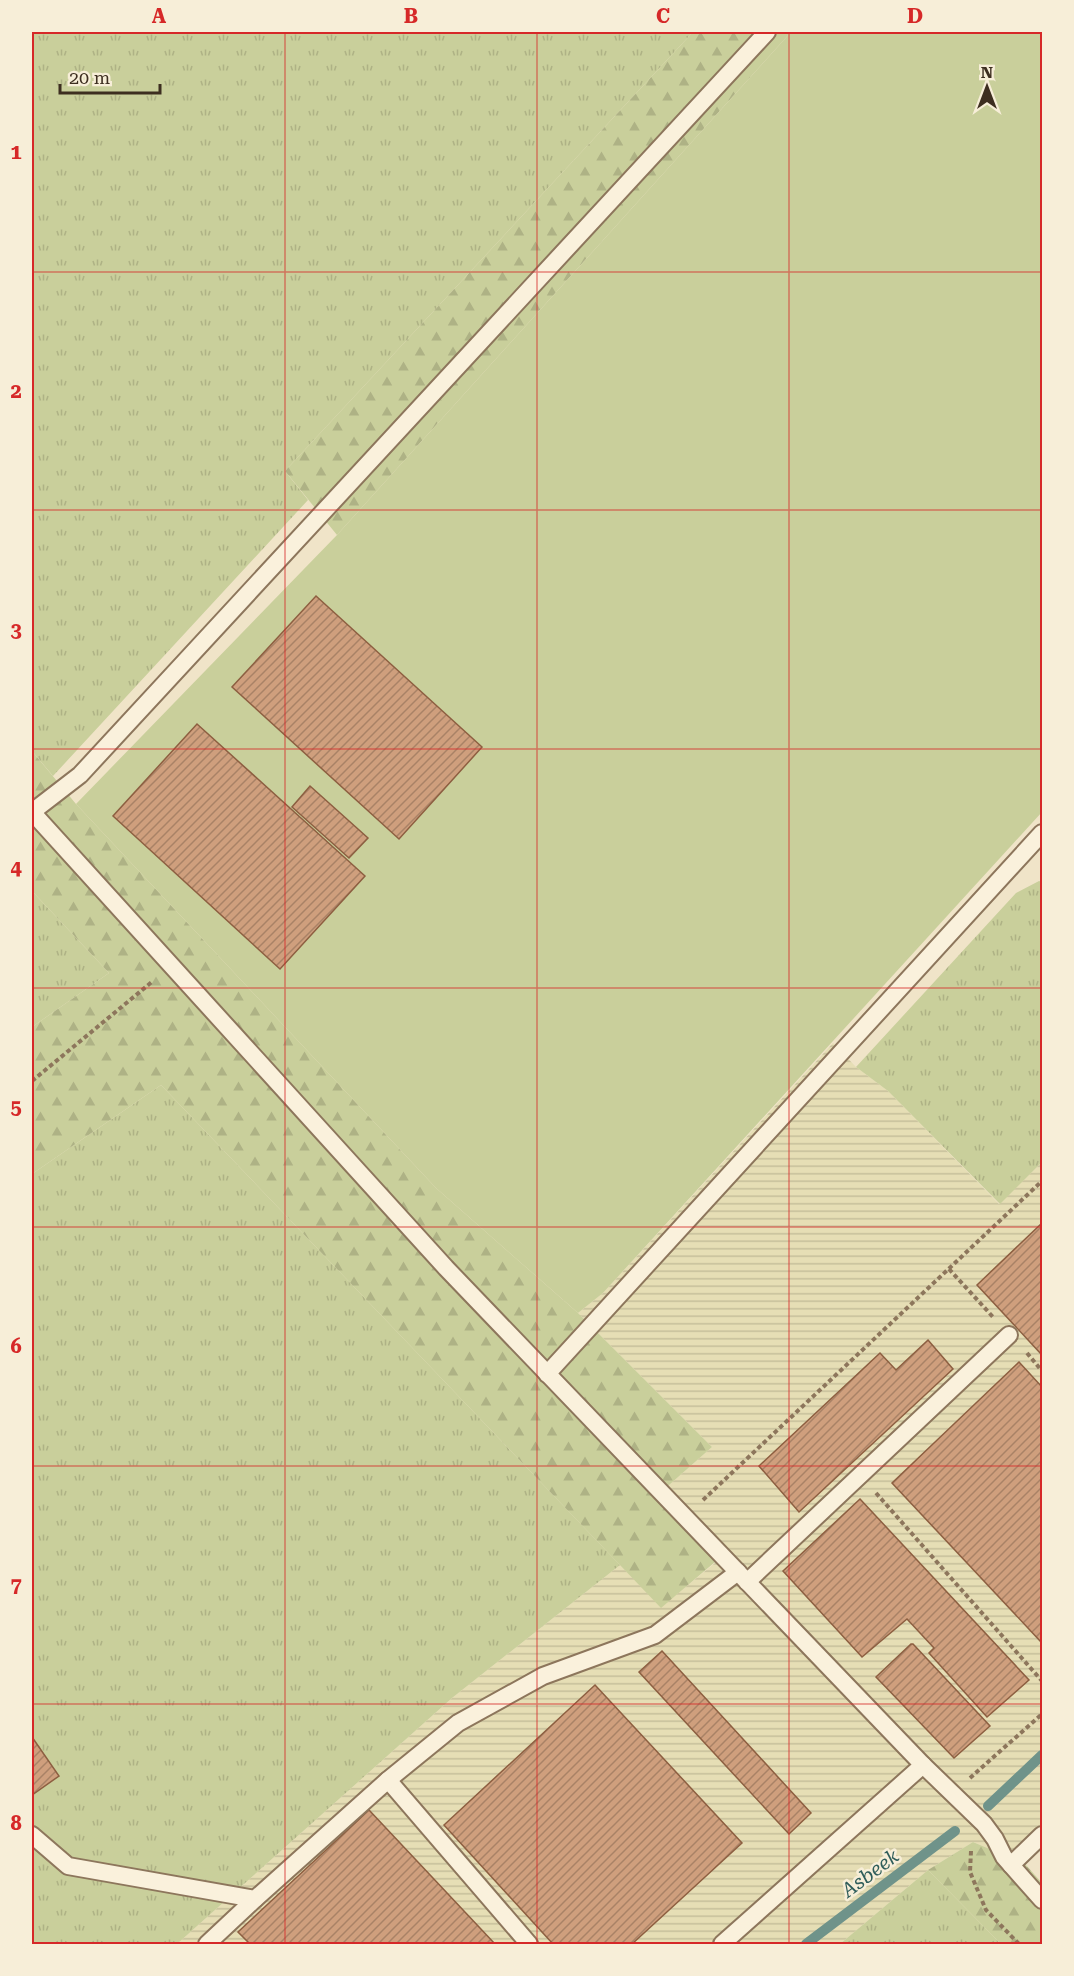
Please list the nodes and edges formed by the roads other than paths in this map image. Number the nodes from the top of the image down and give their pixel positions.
1 (767, 32) edge
2 (1042, 832) edge
3 (1010, 1335) dead end
4 (547, 1374) junction
5 (742, 1577) junction
6 (923, 1765) junction
7 (388, 1780) junction
8 (32, 1835) edge
9 (1042, 1835) edge
10 (1007, 1861) junction
11 (255, 1899) junction
12 (1042, 1900) edge
13 (207, 1944) edge
14 (529, 1944) edge
15 (722, 1944) edge

1 - 4 lane
2 - 4 lane
3 - 5 lane
4 - 5 lane
5 - 6 lane
5 - 7 lane
6 - 10 lane
6 - 15 lane
7 - 11 lane
7 - 14 lane
8 - 11 lane
9 - 10 lane
10 - 12 lane
11 - 13 lane

